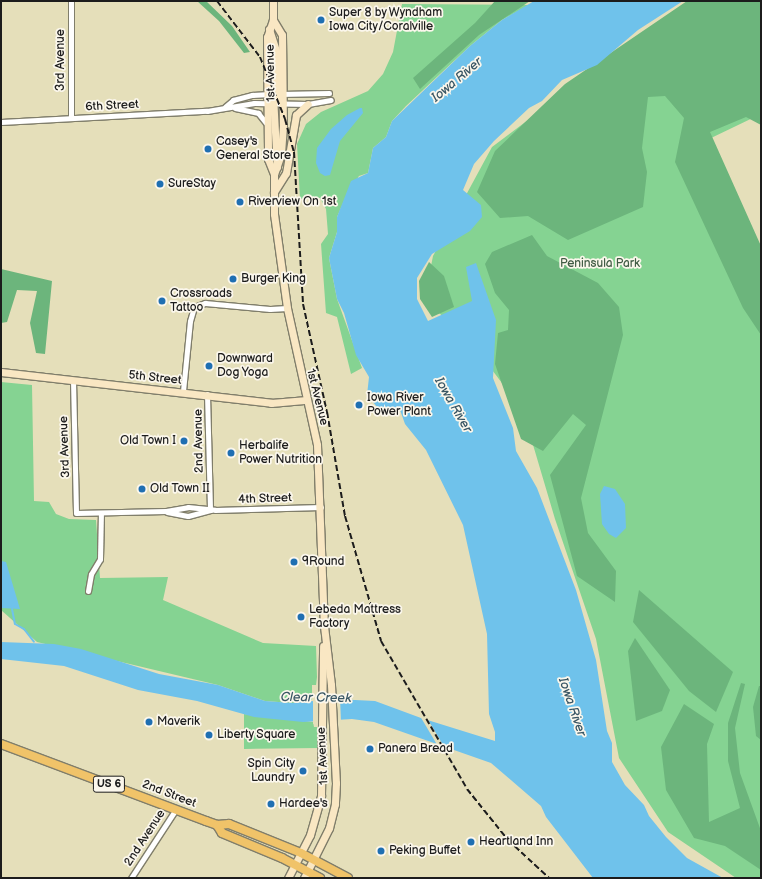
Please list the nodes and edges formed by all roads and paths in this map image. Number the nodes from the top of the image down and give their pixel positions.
1 (70, 1) edge
2 (273, 1) edge
3 (273, 20) junction
4 (269, 29) junction
5 (329, 93) dead end
6 (268, 94) junction
7 (280, 94) junction
8 (331, 100) dead end
9 (271, 103) junction
10 (283, 104) junction
11 (308, 104) junction
12 (225, 107) junction
13 (234, 108) junction
14 (71, 118) junction
15 (1, 122) edge
16 (268, 126) junction
17 (275, 171) junction
18 (274, 192) junction
19 (286, 308) junction
20 (1, 372) edge
21 (73, 380) junction
22 (183, 392) junction
23 (208, 394) junction
24 (307, 400) junction
25 (321, 507) junction
26 (210, 510) junction
27 (166, 511) junction
28 (101, 513) junction
29 (88, 591) dead end
30 (324, 626) junction
31 (1, 744) edge
32 (176, 809) junction
33 (217, 825) junction
34 (301, 853) junction
35 (314, 859) junction
36 (295, 864) junction
37 (305, 875) edge
38 (131, 878) edge
39 (288, 878) edge
40 (320, 878) edge
41 (348, 878) edge

1 - 14 street, 3rd Avenue
2 - 3 main road, 1st Avenue
3 - 4 main road, 1st Avenue
3 - 7 main road, 1st Avenue
4 - 6 main road, 1st Avenue
4 - 7 main road
5 - 7 street, 6th Street
6 - 7 street, 6th Street
6 - 9 main road
6 - 12 street, 6th Street
7 - 10 main road
8 - 11 street, 6th Street
9 - 10 street, 6th Street
9 - 13 street, 6th Street
9 - 16 main road, 1st Avenue
9 - 17 main road
10 - 11 street, 6th Street
10 - 17 main road, 1st Avenue
11 - 18 main road
12 - 13 street, 6th Street
12 - 14 street, 6th Street
13 - 16 street
14 - 15 street, 6th Street
16 - 17 main road, 1st Avenue
17 - 18 main road, 1st Avenue
18 - 19 main road, 1st Avenue
19 - 22 street
19 - 24 main road, 1st Avenue
20 - 21 main road, 5th Street
21 - 22 main road, 5th Street
21 - 28 street, 3rd Avenue
22 - 23 main road, 5th Street
23 - 24 main road, 5th Street
23 - 26 street, 2nd Avenue
24 - 25 main road, 1st Avenue
25 - 26 street, 4th Street
25 - 30 main road, 1st Avenue
26 - 27 street
26 - 27 street
27 - 28 street
28 - 29 street
30 - 34 main road, 1st Avenue
30 - 35 main road, 1st Avenue
31 - 32 main road, 2nd Street / US 6
32 - 33 main road, 2nd Street / US 6
32 - 38 street, 2nd Avenue
33 - 34 main road, 2nd Street / US 6
33 - 36 main road, 2nd Street / US 6
34 - 35 main road, 2nd Street / US 6
34 - 36 main road, 1st Avenue
35 - 37 main road, 1st Avenue
35 - 41 main road, 2nd Street / US 6
36 - 37 main road, 2nd Street / US 6
36 - 39 main road, 1st Avenue
37 - 40 main road, 2nd Street / US 6

